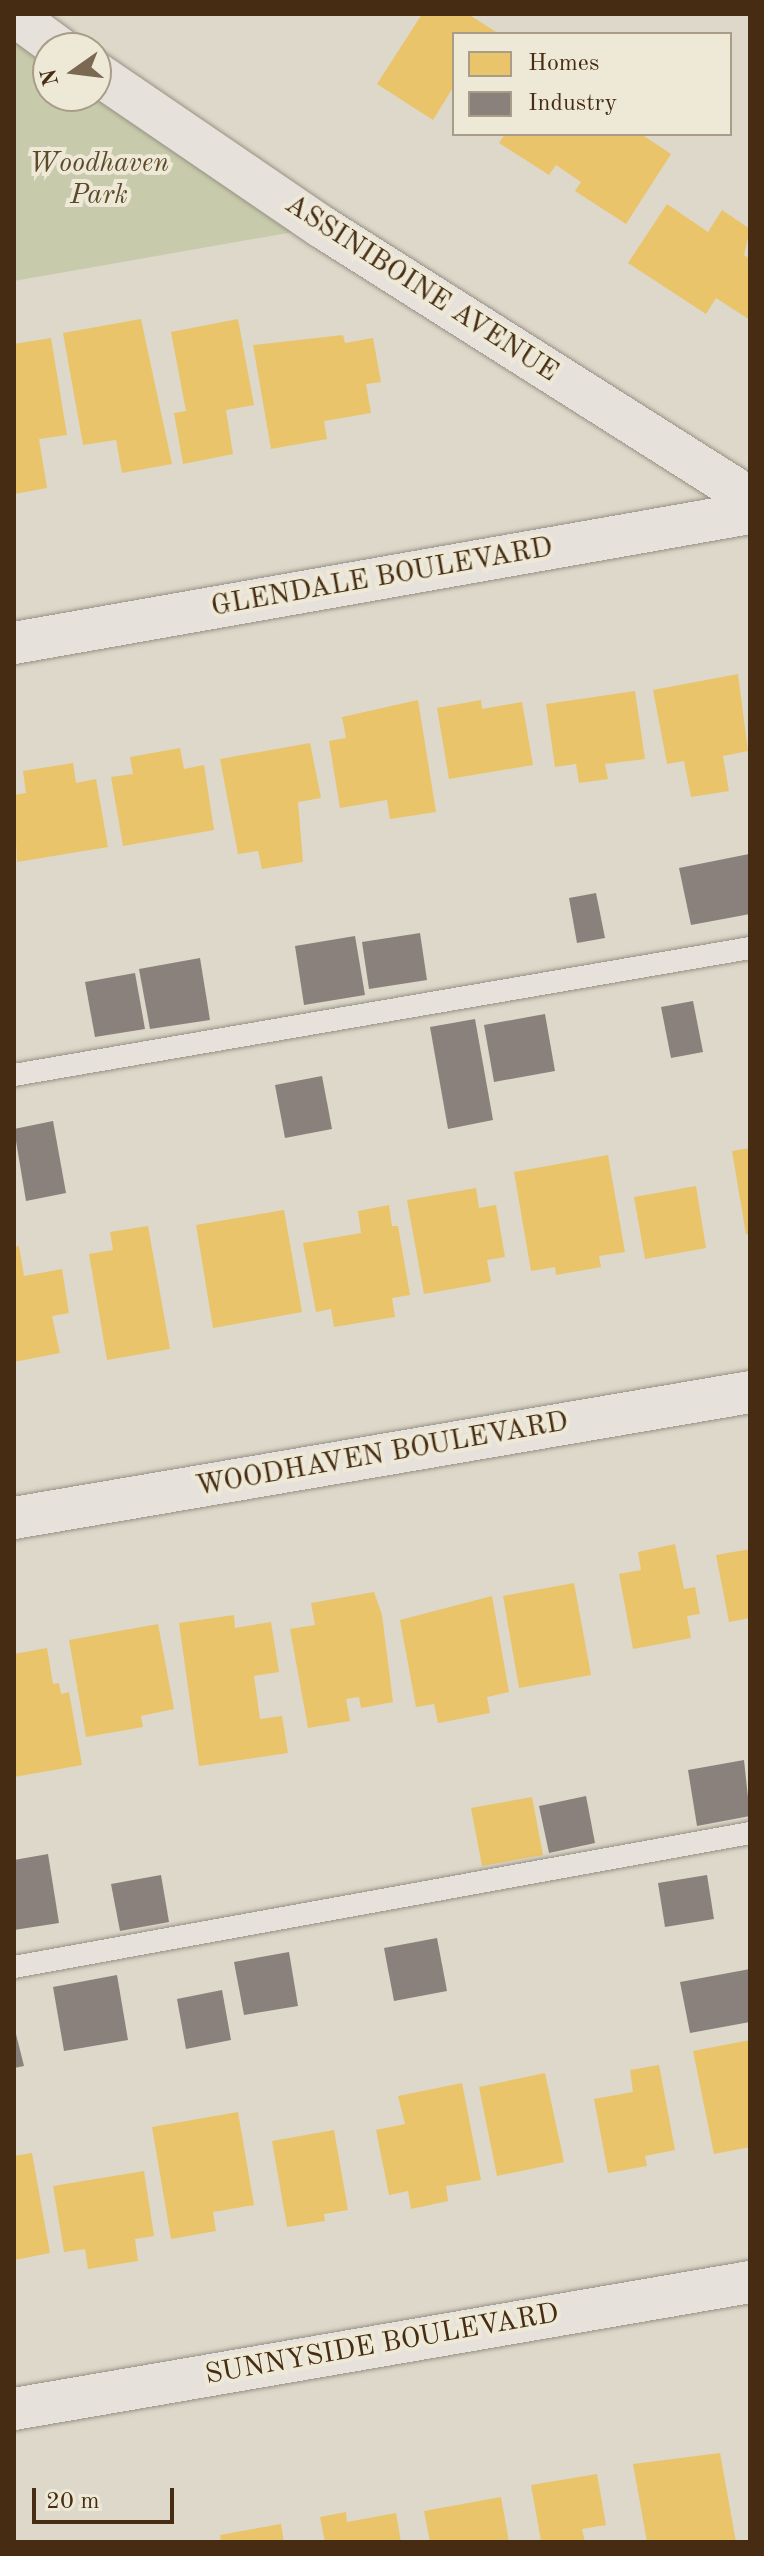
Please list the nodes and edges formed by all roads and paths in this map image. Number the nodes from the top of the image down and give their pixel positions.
1 (14, 15) edge
2 (37, 32) edge
3 (112, 84) edge
4 (750, 498) edge
5 (750, 513) edge
6 (14, 643) edge
7 (750, 948) edge
8 (14, 1075) edge
9 (750, 1392) edge
10 (14, 1518) edge
11 (750, 1833) edge
12 (14, 1967) edge
13 (750, 2282) edge
14 (14, 2409) edge

1 - 2 street
3 - 4 street, ASSINIBOINE AVENUE
5 - 6 street, GLENDALE BOULEVARD
7 - 8 lane
9 - 10 street, WOODHAVEN BOULEVARD
11 - 12 lane
13 - 14 street, SUNNYSIDE BOULEVARD

